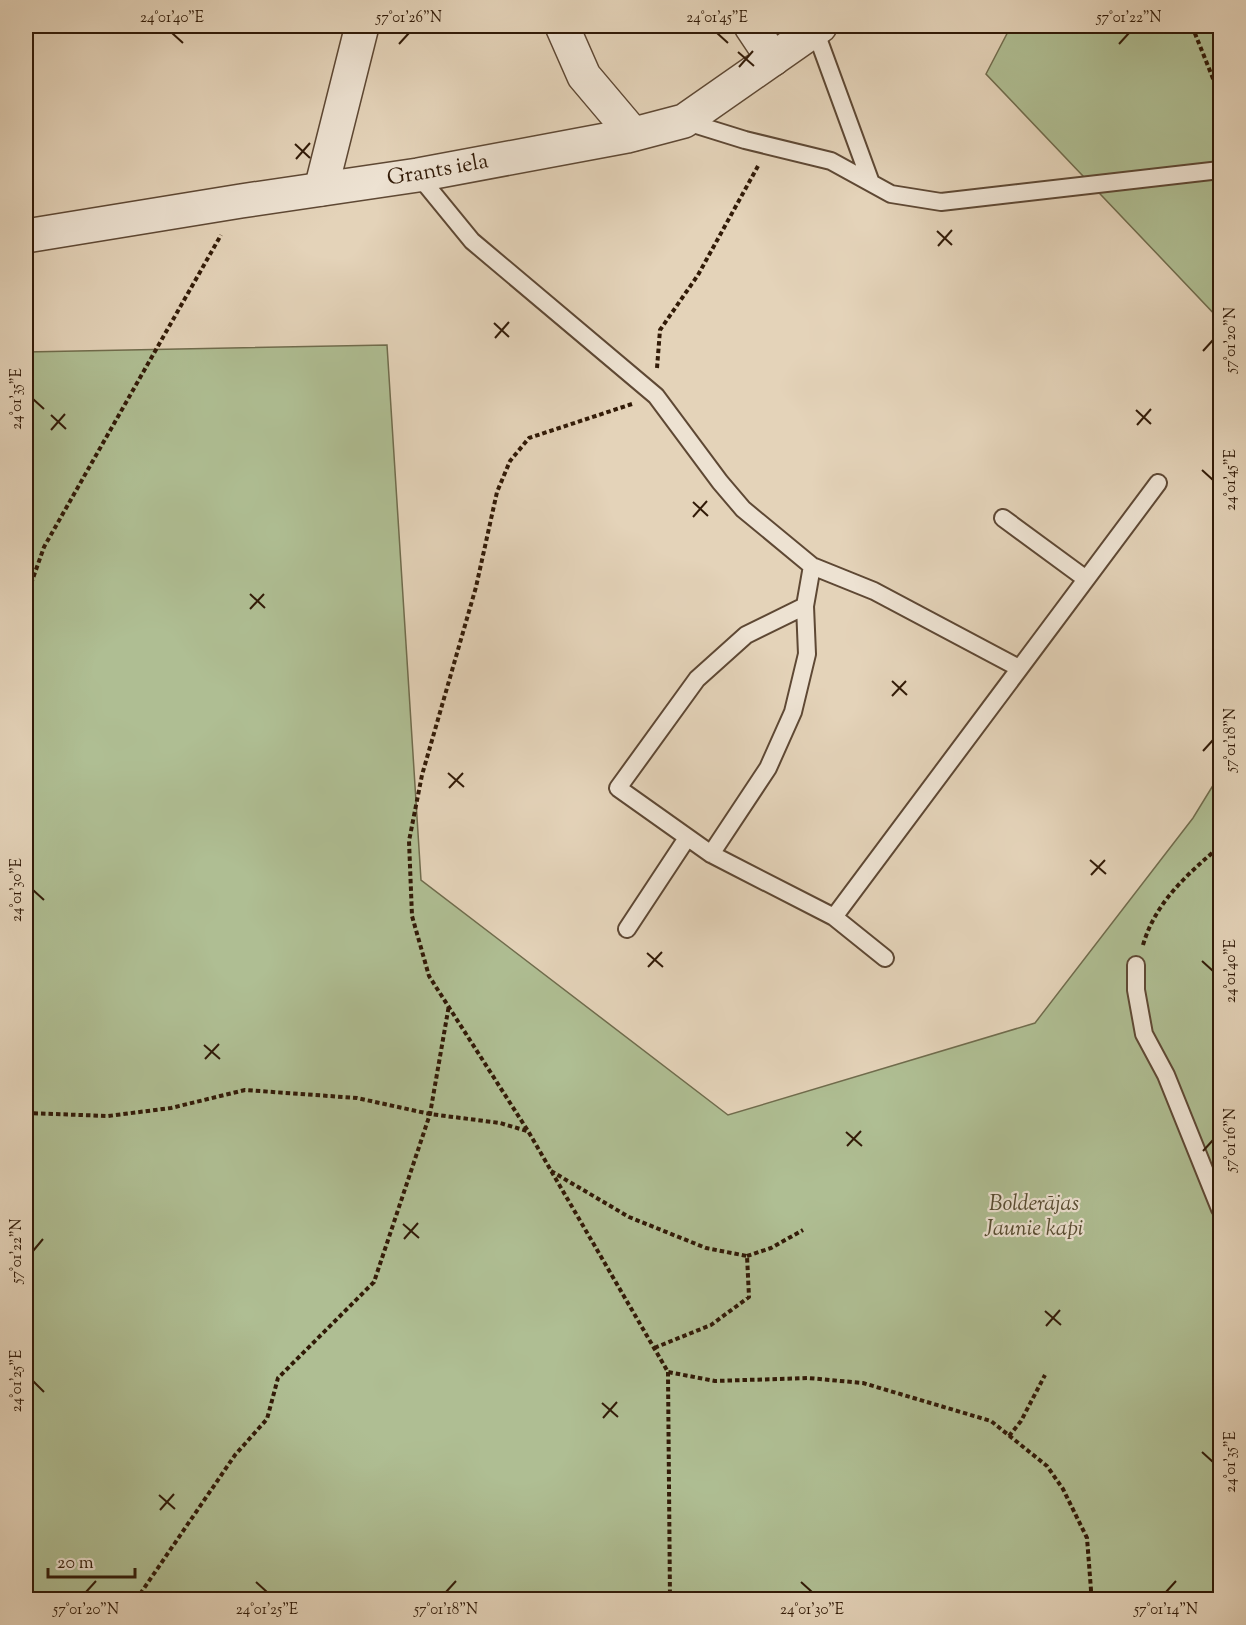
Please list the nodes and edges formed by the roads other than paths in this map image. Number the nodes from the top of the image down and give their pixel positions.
1 (362, 26) edge
2 (562, 26) edge
3 (751, 26) edge
4 (818, 28) edge
5 (773, 59) junction
6 (684, 122) junction
7 (633, 134) junction
8 (1221, 170) edge
9 (418, 175) junction
10 (871, 183) junction
11 (321, 189) junction
12 (26, 236) edge
13 (1158, 483) dead end
14 (1003, 518) dead end
15 (812, 566) junction
16 (1086, 579) junction
17 (805, 606) junction
18 (1019, 669) junction
19 (687, 838) junction
20 (711, 854) junction
21 (834, 917) junction
22 (627, 929) dead end
23 (885, 958) dead end
24 (1136, 965) road end
25 (1221, 1209) edge

1 - 11 street
2 - 7 street
3 - 5 street
4 - 5 street, Grants iela
4 - 10 lane
5 - 6 street, Grants iela
6 - 7 street, Grants iela
6 - 10 lane
7 - 9 street, Grants iela
8 - 10 lane
9 - 11 street, Grants iela
9 - 15 lane
11 - 12 street, Grants iela
13 - 16 lane
14 - 16 lane
15 - 17 lane
15 - 18 lane
16 - 18 lane
17 - 19 lane
17 - 20 lane
18 - 21 lane
19 - 20 lane
19 - 22 lane
20 - 21 lane
21 - 23 lane
24 - 25 lane

